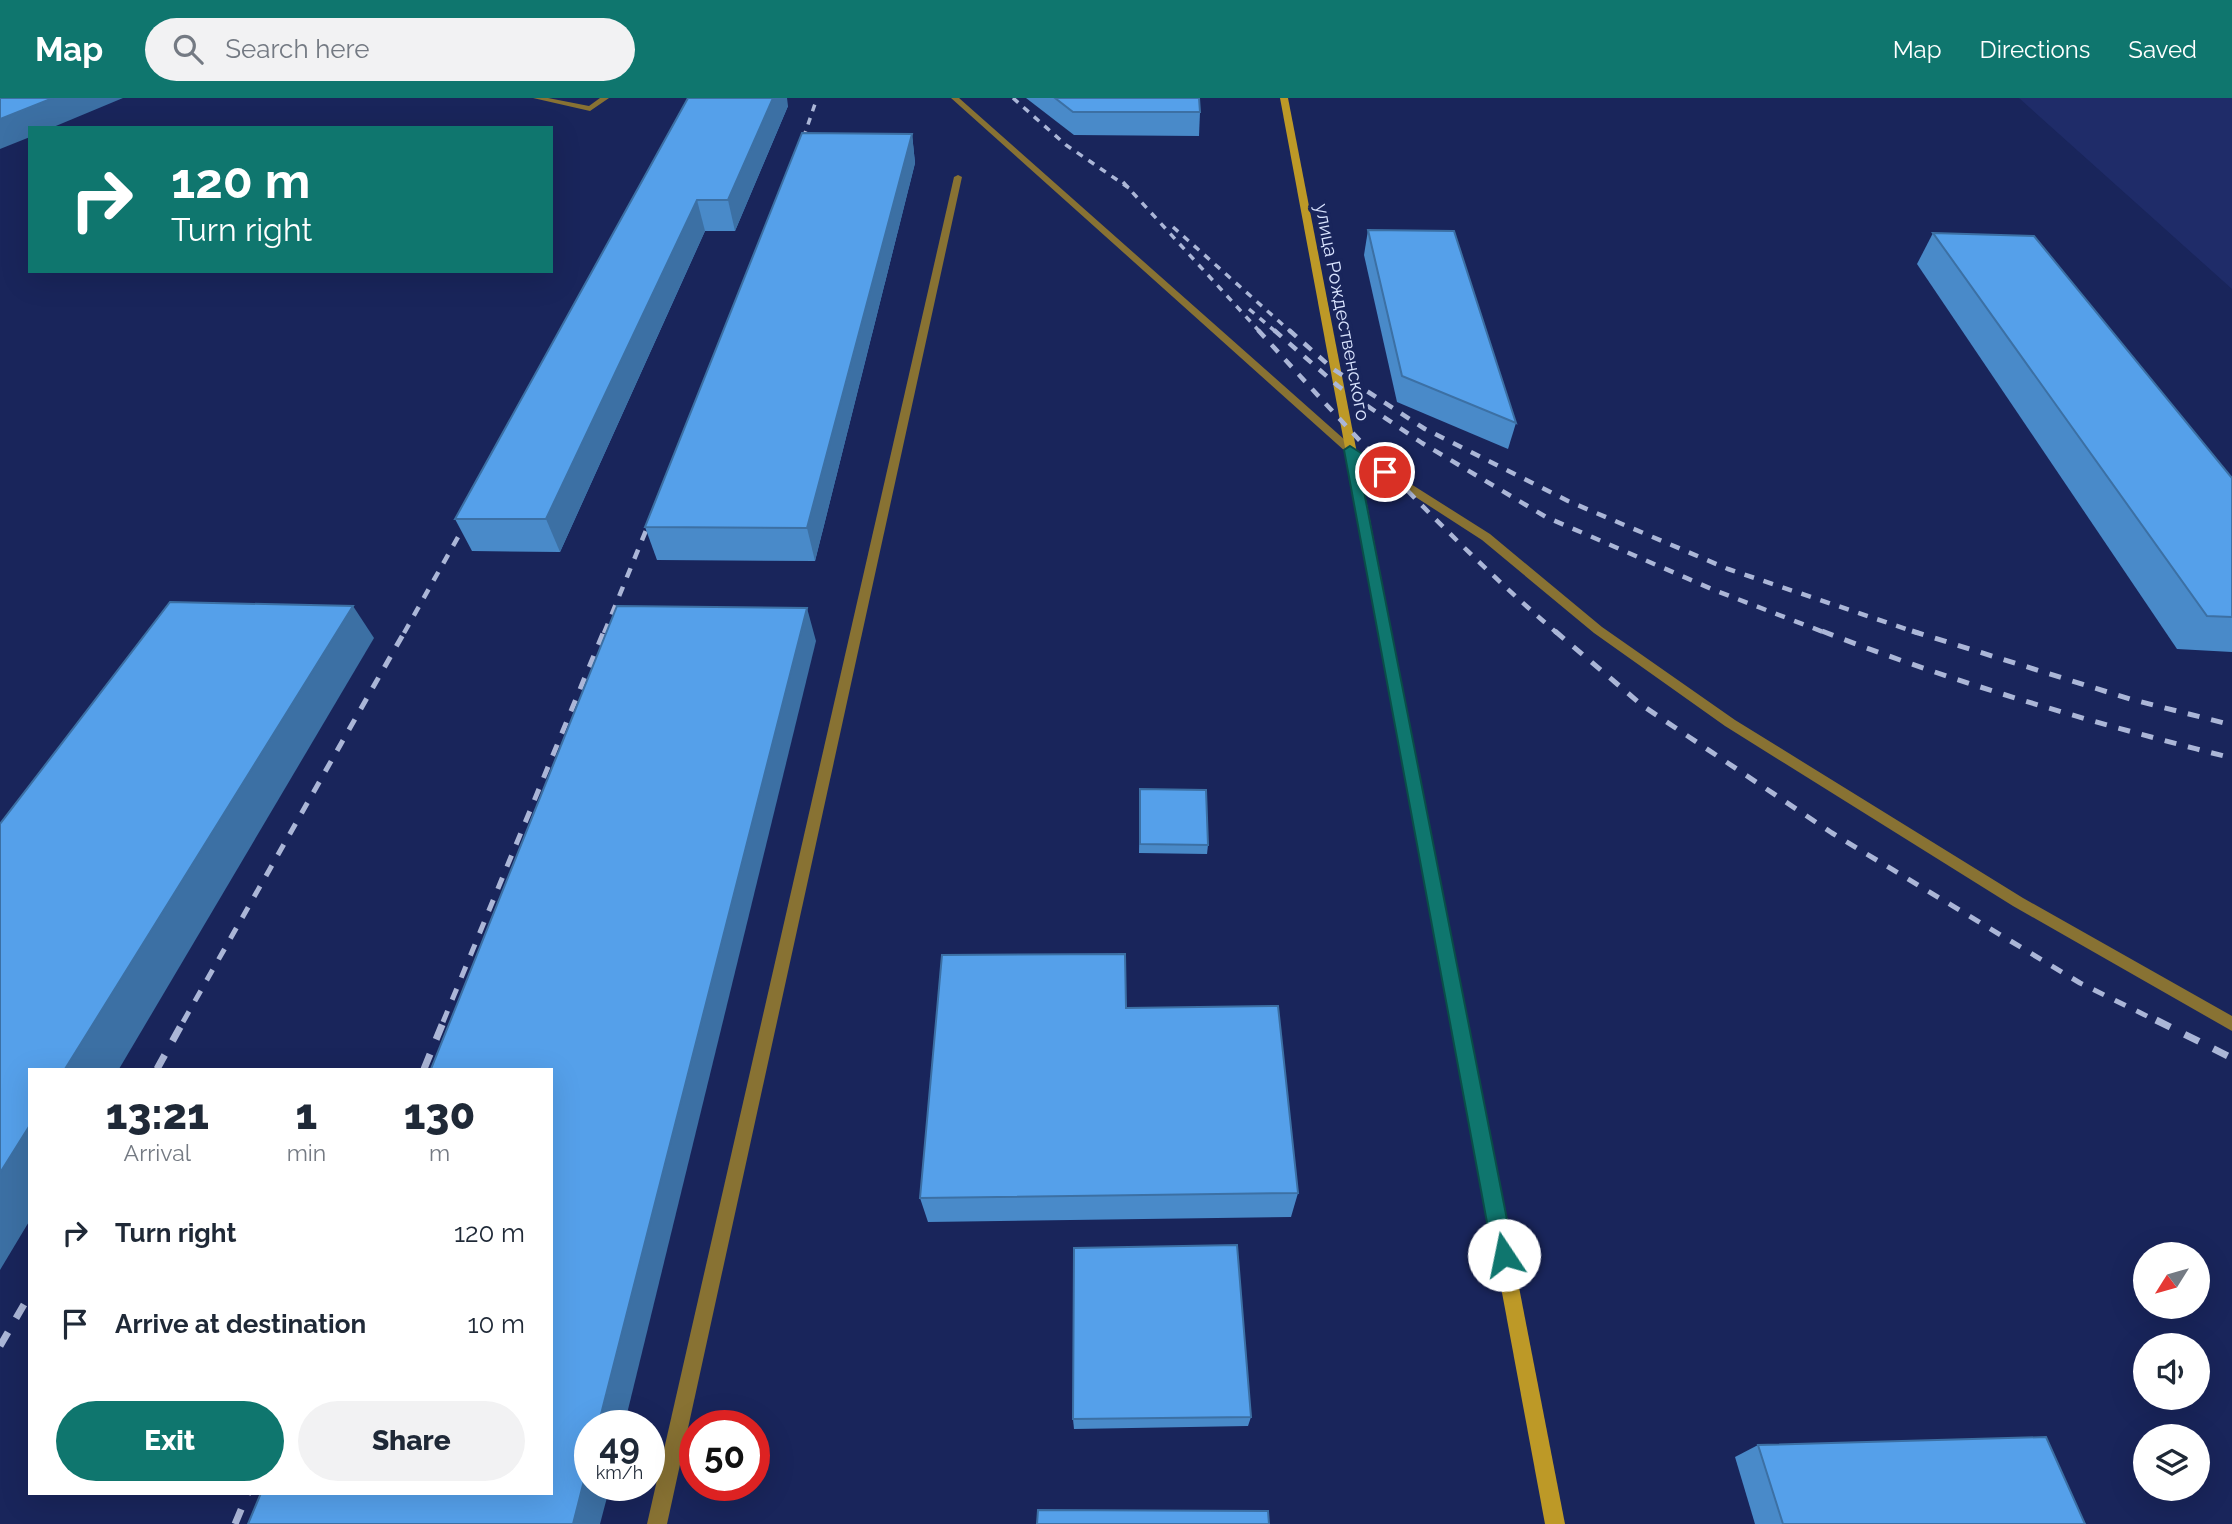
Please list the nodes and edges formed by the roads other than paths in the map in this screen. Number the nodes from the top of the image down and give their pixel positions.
1 (537, 98) edge
2 (605, 98) edge
3 (955, 98) edge
4 (1284, 98) edge
5 (958, 177) dead end
6 (1350, 450) junction
7 (2232, 1024) edge
8 (657, 1524) edge
9 (1555, 1524) edge

1 - 2 lane
3 - 6 lane
4 - 6 main road, улица Рождественского
5 - 8 lane
6 - 7 lane
6 - 9 main road, улица Рождественского

